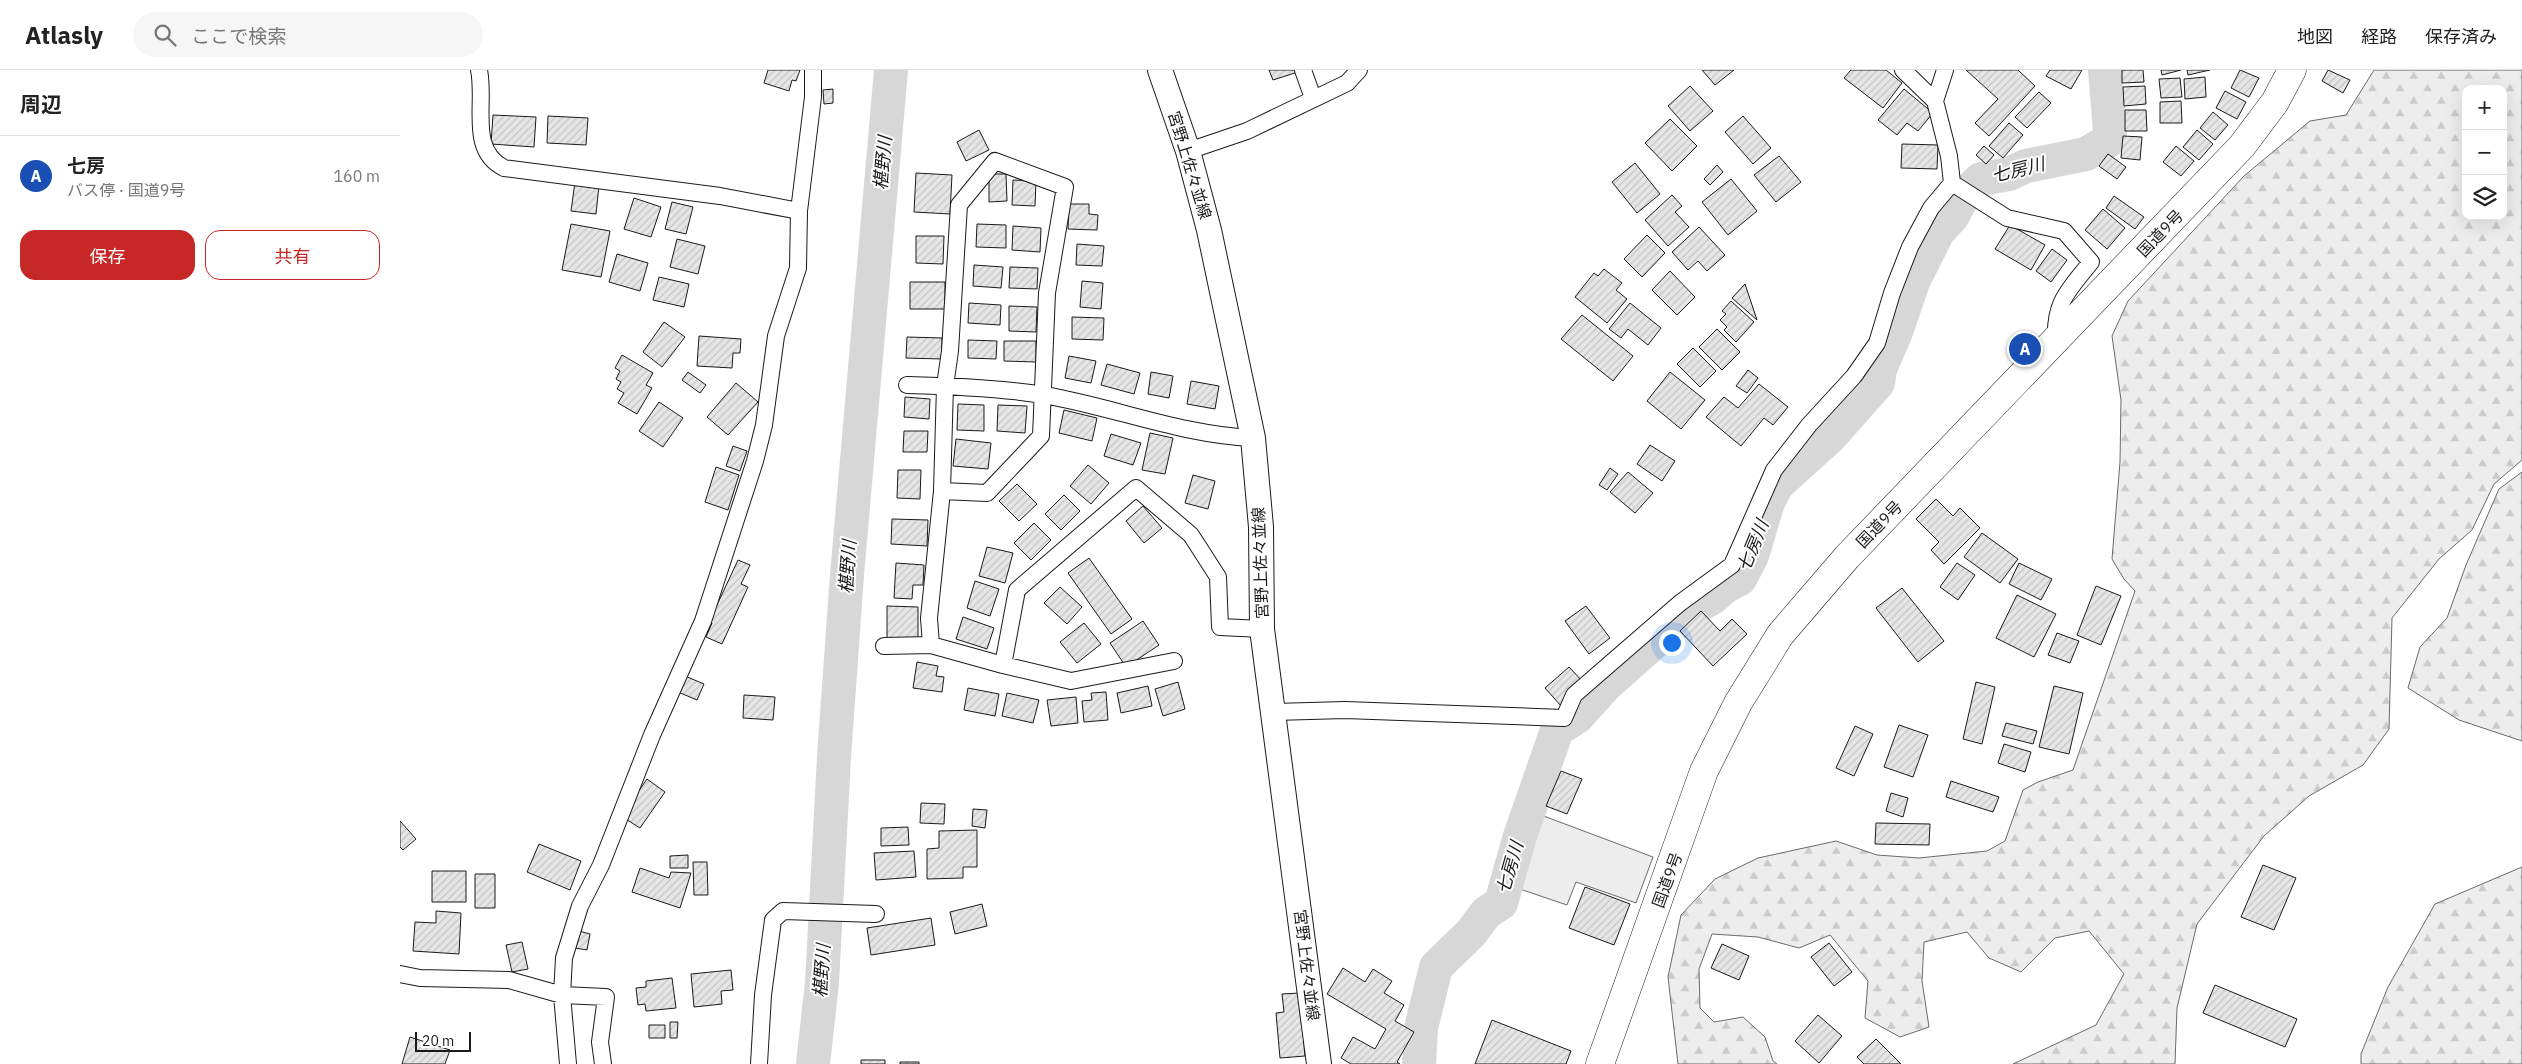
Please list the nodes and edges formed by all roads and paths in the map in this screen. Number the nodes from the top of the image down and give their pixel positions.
1 (479, 70) edge
2 (814, 70) edge
3 (1160, 70) edge
4 (1303, 70) edge
5 (1359, 70) edge
6 (1903, 70) edge
7 (1945, 70) edge
8 (2292, 70) edge
9 (1313, 98) junction
10 (1935, 100) junction
11 (1188, 151) junction
12 (1952, 183) junction
13 (799, 210) junction
14 (2056, 341) junction
15 (907, 385) dead end
16 (946, 386) junction
17 (1044, 395) junction
18 (1253, 438) junction
19 (942, 491) junction
20 (1262, 629) junction
21 (930, 645) junction
22 (884, 646) dead end
23 (1174, 661) dead end
24 (1002, 665) junction
25 (1274, 712) junction
26 (876, 914) dead end
27 (400, 974) edge
28 (562, 995) junction
29 (568, 1064) edge
30 (603, 1064) edge
31 (759, 1064) edge
32 (1319, 1064) edge
33 (1600, 1064) edge

1 - 13 street
2 - 13 street
3 - 11 main road, 宮野上佐々並線
4 - 9 street
5 - 9 street
6 - 10 street
7 - 10 street
8 - 14 highway, 国道9号
9 - 11 street
10 - 12 street
11 - 18 main road, 宮野上佐々並線
12 - 14 street
12 - 25 street
13 - 28 street
14 - 33 highway, 国道9号
15 - 16 street
16 - 17 street
16 - 17 street
16 - 19 street
17 - 18 street
17 - 19 street
18 - 20 main road, 宮野上佐々並線
19 - 21 street
20 - 24 street
20 - 25 main road, 宮野上佐々並線
21 - 22 street
21 - 24 street
23 - 24 street
25 - 32 main road, 宮野上佐々並線
26 - 31 street
27 - 28 street
28 - 29 street
28 - 30 street

